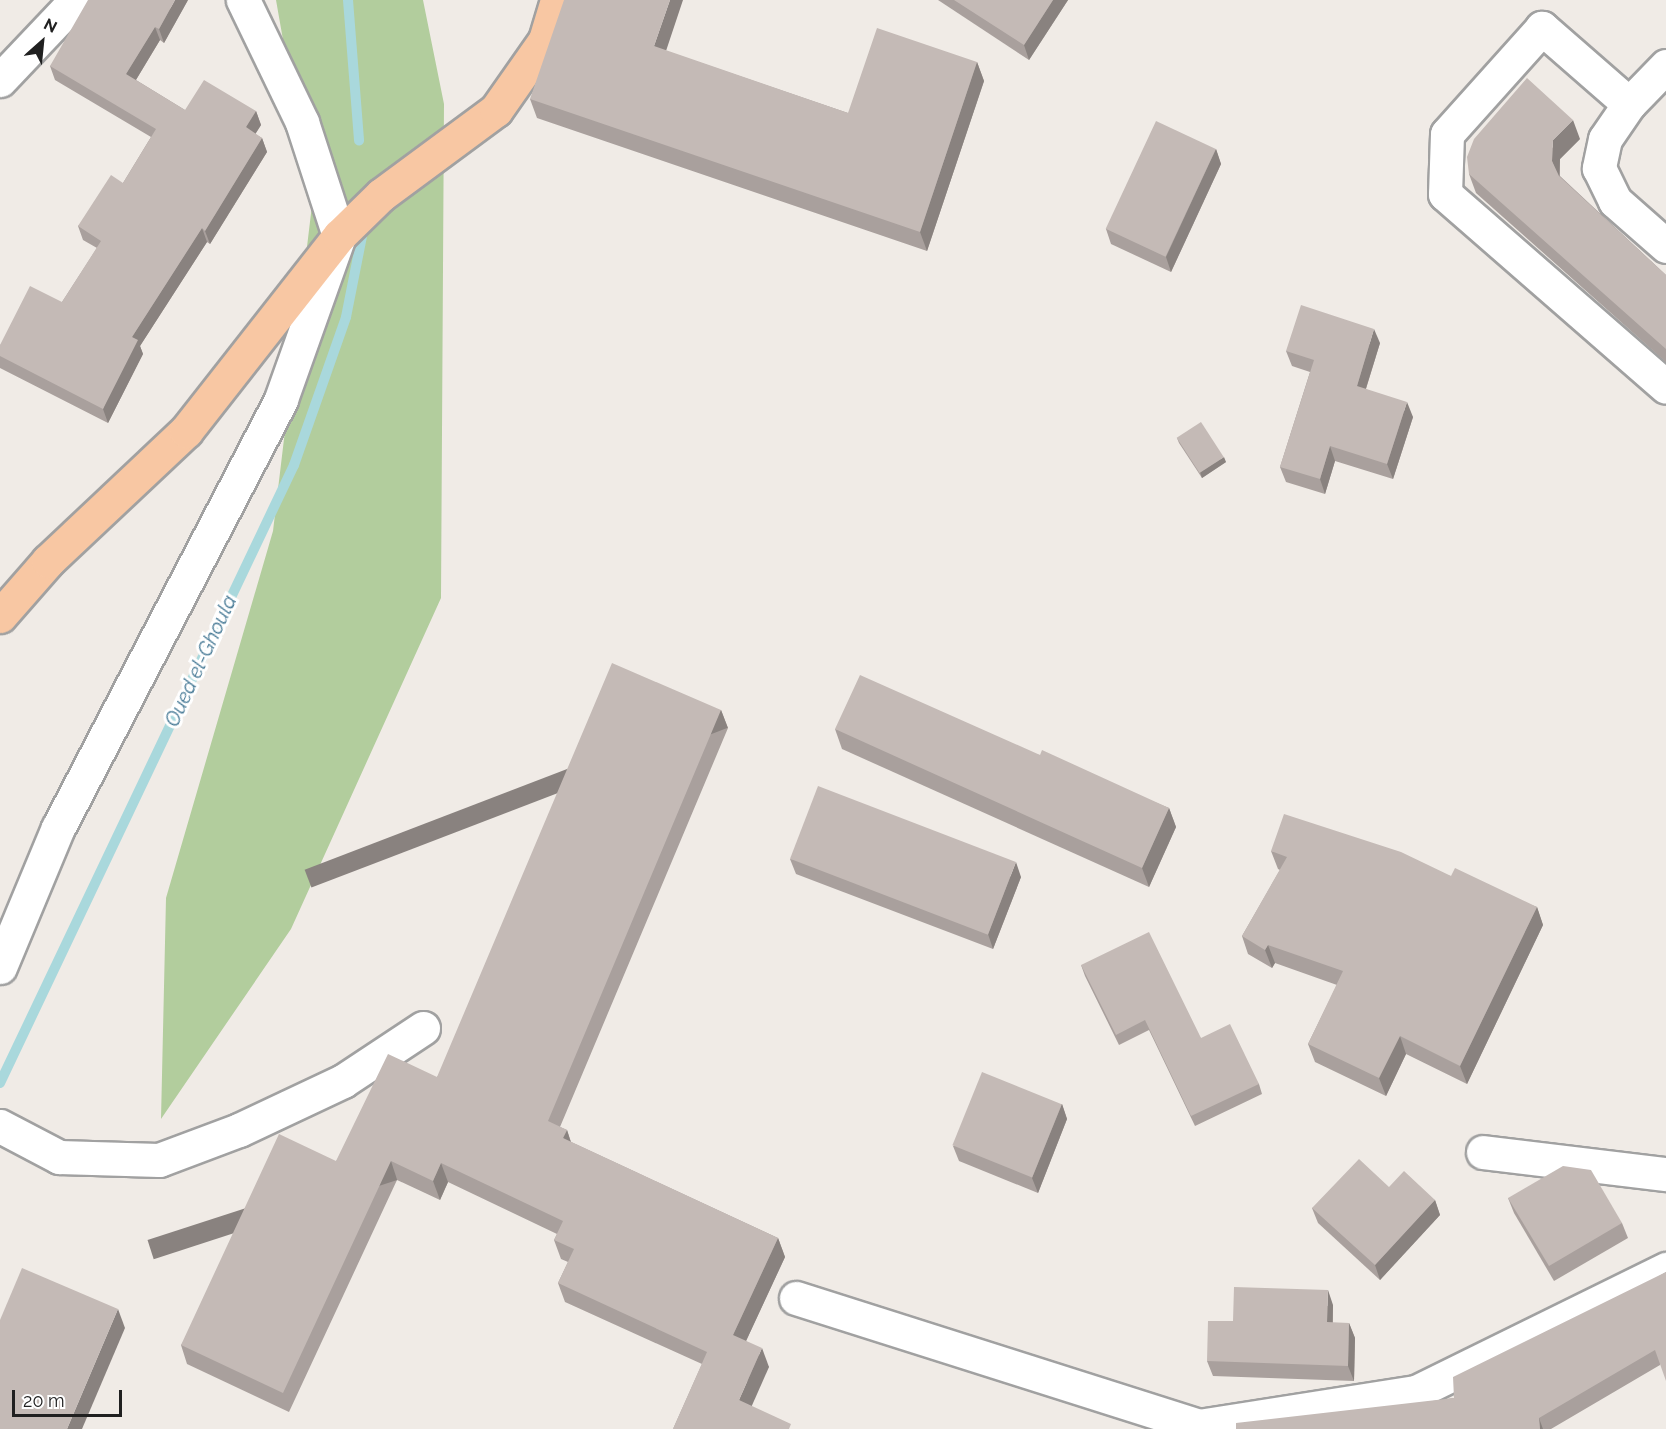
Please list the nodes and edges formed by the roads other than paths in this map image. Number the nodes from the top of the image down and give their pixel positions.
1 (76, 0) edge
2 (243, 0) edge
3 (557, 0) edge
4 (1666, 66) edge
5 (0, 80) edge
6 (1629, 104) junction
7 (339, 236) junction
8 (1666, 246) edge
9 (1666, 387) edge
10 (0, 616) edge
11 (0, 967) edge
12 (423, 1028) dead end
13 (0, 1126) edge
14 (1483, 1152) dead end
15 (1666, 1173) edge
16 (1666, 1269) edge
17 (796, 1298) dead end
18 (1198, 1427) edge

1 - 5 street
2 - 7 street
3 - 7 main road
4 - 6 street
6 - 8 street
6 - 9 street
7 - 10 main road
7 - 11 street
12 - 13 street
14 - 15 street
16 - 18 street
17 - 18 street

